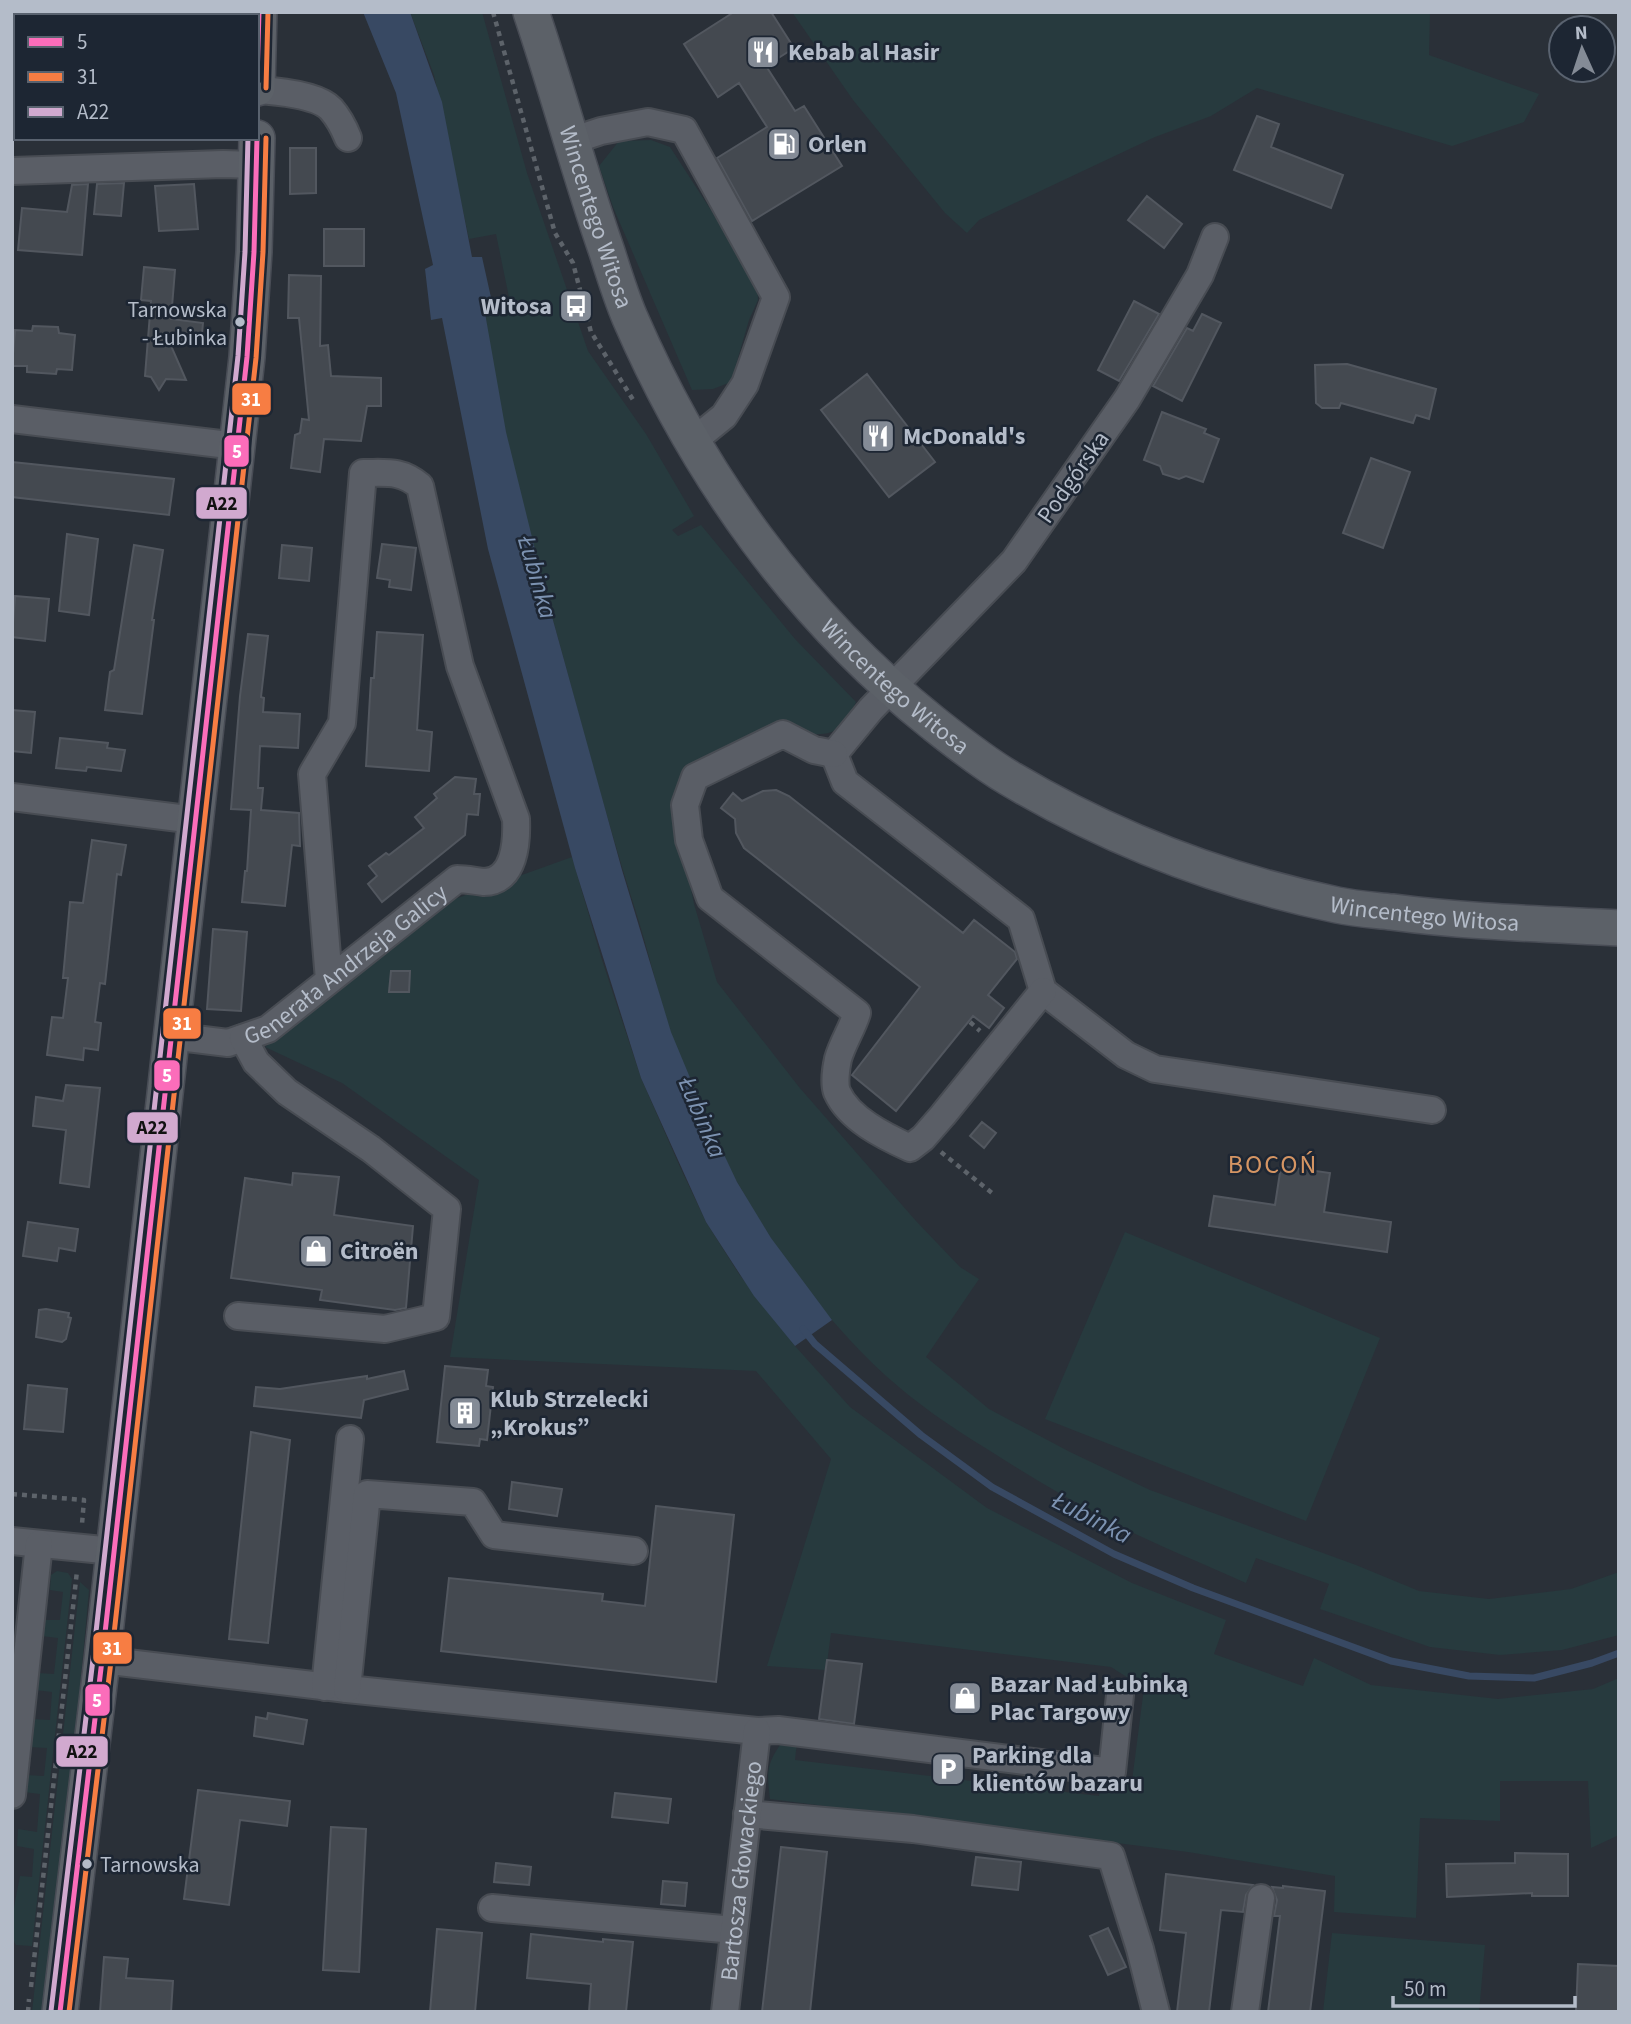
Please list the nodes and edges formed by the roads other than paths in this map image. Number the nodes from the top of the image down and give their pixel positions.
1 (260, 12) edge
2 (531, 12) edge
3 (259, 38) edge
4 (259, 89) edge
5 (348, 138) dead end
6 (571, 142) junction
7 (256, 152) edge
8 (12, 171) edge
9 (1215, 237) dead end
10 (12, 419) edge
11 (692, 442) junction
12 (237, 446) junction
13 (890, 689) junction
14 (834, 754) junction
15 (12, 797) edge
16 (195, 820) junction
17 (1619, 928) edge
18 (329, 980) junction
19 (1043, 991) junction
20 (171, 1036) junction
21 (243, 1038) junction
22 (1432, 1110) dead end
23 (238, 1316) dead end
24 (350, 1439) dead end
25 (12, 1541) edge
26 (39, 1544) junction
27 (97, 1549) junction
28 (634, 1551) dead end
29 (102, 1660) junction
30 (336, 1688) junction
31 (1120, 1695) dead end
32 (757, 1731) junction
33 (12, 1796) edge
34 (747, 1814) junction
35 (1261, 1898) dead end
36 (492, 1908) dead end
37 (734, 1930) junction
38 (60, 2012) edge
39 (725, 2012) edge
40 (1156, 2012) edge
41 (1245, 2012) edge

1 - 3 main road
2 - 6 main road, Wincentego Witosa
4 - 5 street
6 - 11 main road, Wincentego Witosa
6 - 11 street
7 - 8 street
7 - 12 main road
9 - 13 street, Podgórska
10 - 12 street
11 - 13 main road, Wincentego Witosa
12 - 16 main road
13 - 14 street, Podgórska
13 - 17 main road, Wincentego Witosa
14 - 19 street
14 - 19 street
15 - 16 street
16 - 20 main road
18 - 18 street, Generała Andrzeja Galicy
18 - 21 street, Generała Andrzeja Galicy
19 - 22 street
20 - 21 street, Generała Andrzeja Galicy
20 - 27 main road
21 - 23 street
24 - 30 street
25 - 26 street
26 - 27 street
26 - 33 street
27 - 29 main road
28 - 30 street
29 - 30 street
29 - 38 main road
30 - 32 street
31 - 32 street
32 - 34 street, Bartosza Głowackiego
34 - 37 street, Bartosza Głowackiego
34 - 40 street
35 - 41 street
36 - 37 street
37 - 39 street, Bartosza Głowackiego

